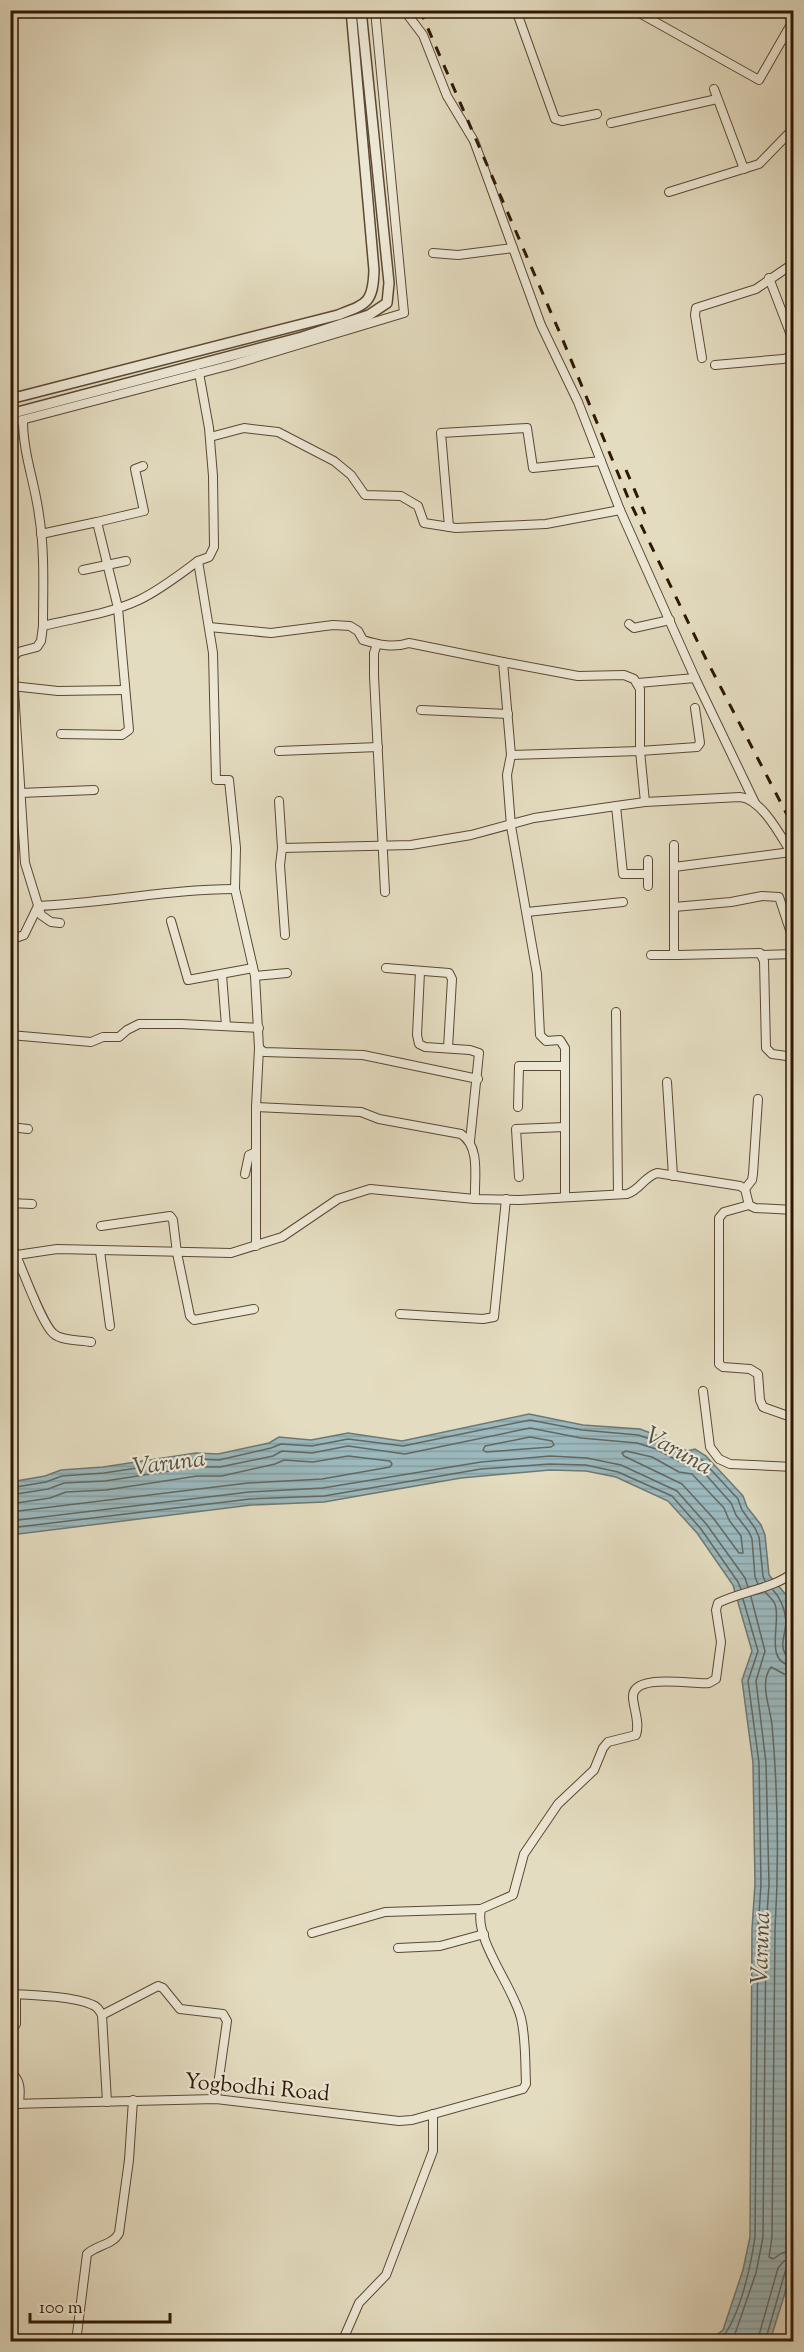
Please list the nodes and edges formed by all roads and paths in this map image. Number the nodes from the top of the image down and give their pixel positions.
1 (351, 10) edge
2 (361, 10) edge
3 (375, 10) edge
4 (404, 10) edge
5 (516, 10) edge
6 (634, 10) edge
7 (794, 19) edge
8 (714, 89) dead end
9 (717, 99) junction
10 (597, 114) dead end
11 (611, 123) dead end
12 (794, 128) edge
13 (744, 169) junction
14 (669, 192) dead end
15 (513, 248) junction
16 (433, 253) dead end
17 (794, 263) edge
18 (769, 279) junction
19 (794, 343) edge
20 (794, 356) edge
21 (702, 358) dead end
22 (715, 365) dead end
23 (199, 373) junction
24 (10, 399) edge
25 (10, 414) edge
26 (23, 420) junction
27 (10, 423) edge
28 (210, 437) junction
29 (601, 461) junction
30 (143, 466) dead end
31 (620, 510) junction
32 (97, 522) junction
33 (449, 527) junction
34 (41, 534) junction
35 (126, 561) dead end
36 (198, 561) junction
37 (109, 564) junction
38 (83, 570) dead end
39 (118, 608) junction
40 (670, 620) junction
41 (629, 624) dead end
42 (43, 626) junction
43 (208, 627) junction
44 (376, 644) junction
45 (504, 662) junction
46 (695, 678) junction
47 (638, 683) junction
48 (12, 686) junction
49 (125, 690) junction
50 (694, 708) dead end
51 (421, 710) dead end
52 (508, 714) junction
53 (61, 734) dead end
54 (378, 747) junction
55 (279, 751) dead end
56 (640, 751) junction
57 (511, 755) junction
58 (94, 790) dead end
59 (20, 793) junction
60 (279, 801) dead end
61 (645, 802) junction
62 (755, 803) junction
63 (616, 806) junction
64 (21, 808) junction
65 (10, 812) edge
66 (510, 826) junction
67 (382, 845) junction
68 (674, 845) dead end
69 (282, 848) junction
70 (792, 854) edge
71 (648, 860) dead end
72 (674, 867) junction
73 (648, 874) junction
74 (648, 886) dead end
75 (235, 889) junction
76 (385, 892) dead end
77 (623, 902) dead end
78 (38, 906) junction
79 (674, 907) junction
80 (527, 912) junction
81 (171, 921) dead end
82 (60, 923) dead end
83 (285, 935) dead end
84 (10, 940) edge
85 (794, 942) edge
86 (794, 954) edge
87 (651, 955) dead end
88 (762, 955) junction
89 (678, 956) junction
90 (386, 968) dead end
91 (254, 972) junction
92 (420, 972) junction
93 (287, 973) dead end
94 (222, 975) junction
95 (616, 1011) dead end
96 (226, 1026) junction
97 (259, 1028) junction
98 (10, 1035) edge
99 (260, 1048) junction
100 (448, 1048) junction
101 (794, 1057) edge
102 (565, 1066) junction
103 (478, 1079) junction
104 (667, 1082) dead end
105 (758, 1099) dead end
106 (256, 1107) junction
107 (518, 1107) dead end
108 (10, 1127) edge
109 (565, 1127) junction
110 (28, 1129) dead end
111 (470, 1141) junction
112 (256, 1152) junction
113 (245, 1174) dead end
114 (673, 1176) junction
115 (519, 1177) dead end
116 (745, 1189) junction
117 (618, 1194) junction
118 (565, 1197) junction
119 (475, 1199) junction
120 (506, 1199) junction
121 (10, 1203) edge
122 (32, 1204) dead end
123 (749, 1205) junction
124 (794, 1210) edge
125 (101, 1226) dead end
126 (10, 1242) edge
127 (256, 1246) junction
128 (100, 1251) junction
129 (177, 1253) junction
130 (17, 1255) junction
131 (254, 1309) dead end
132 (400, 1314) dead end
133 (110, 1326) dead end
134 (90, 1342) dead end
135 (704, 1391) dead end
136 (791, 1417) dead end
137 (794, 1467) edge
138 (794, 1572) edge
139 (481, 1909) junction
140 (312, 1933) dead end
141 (484, 1934) junction
142 (398, 1948) dead end
143 (13, 1994) edge
144 (102, 2015) junction
145 (10, 2031) edge
146 (10, 2072) edge
147 (216, 2099) junction
148 (133, 2100) junction
149 (107, 2102) junction
150 (15, 2104) edge
151 (433, 2114) junction
152 (76, 2342) edge
153 (342, 2342) edge

1 - 24 street
2 - 25 street
3 - 23 street
4 - 15 street
5 - 10 street
6 - 7 street
8 - 9 street
9 - 11 street
9 - 13 street
12 - 13 street
13 - 14 street
15 - 16 street
15 - 29 street
17 - 18 street
18 - 19 street
18 - 21 street
20 - 22 street
23 - 26 street
23 - 28 street
26 - 27 street
26 - 34 street
28 - 33 street
28 - 36 street
29 - 31 street
29 - 33 street
30 - 32 street
31 - 33 street
31 - 40 street
32 - 34 street
32 - 37 street
34 - 42 street
35 - 37 street
36 - 39 street
36 - 43 street
37 - 38 street
37 - 39 street
39 - 42 street
39 - 49 street
40 - 41 street
40 - 46 street
42 - 48 street
43 - 44 street
43 - 75 street
44 - 45 street
44 - 54 street
45 - 47 street
45 - 52 street
46 - 47 street
46 - 62 street
47 - 56 street
48 - 49 street
48 - 59 street
49 - 53 street
50 - 56 street
51 - 52 street
52 - 57 street
54 - 55 street
54 - 67 street
56 - 57 street
56 - 61 street
57 - 66 street
58 - 59 street
59 - 64 street
60 - 69 street
61 - 62 street
61 - 63 street
62 - 70 street
63 - 66 street
63 - 73 street
64 - 65 street
64 - 78 street
66 - 67 street
66 - 80 street
67 - 69 street
67 - 76 street
68 - 72 street
69 - 83 street
70 - 72 street
71 - 73 street
72 - 79 street
73 - 74 street
75 - 78 street
75 - 91 street
77 - 80 street
78 - 82 street
78 - 84 street
79 - 85 street
79 - 89 street
80 - 102 street
81 - 94 street
86 - 88 street
87 - 89 street
88 - 89 street
88 - 101 street
90 - 92 street
91 - 93 street
91 - 94 street
91 - 97 street
92 - 100 street
92 - 100 street
94 - 96 street
95 - 117 street
96 - 97 street
96 - 98 street
97 - 99 street
99 - 103 street
99 - 106 street
100 - 103 street
102 - 107 street
102 - 109 street
103 - 111 street
104 - 114 street
105 - 116 street
106 - 111 street
106 - 112 street
108 - 110 street
109 - 115 street
109 - 118 street
111 - 119 street
112 - 113 street
112 - 127 street
114 - 116 street
114 - 117 street
116 - 123 street
117 - 118 street
118 - 120 street
119 - 120 street
119 - 127 street
120 - 132 street
121 - 122 street
123 - 124 street
123 - 136 street
125 - 129 street
126 - 130 street
127 - 129 street
128 - 129 street
128 - 130 street
128 - 133 street
129 - 131 street
130 - 134 street
135 - 137 street
138 - 139 street
139 - 140 street
139 - 141 street
141 - 142 street
141 - 151 street, Yogbodhi Road
143 - 144 street
143 - 145 street
144 - 147 street
144 - 149 street
146 - 150 street
147 - 148 street, Yogbodhi Road
147 - 151 street, Yogbodhi Road
148 - 149 street, Yogbodhi Road
148 - 152 street
149 - 150 street, Yogbodhi Road
151 - 153 street

